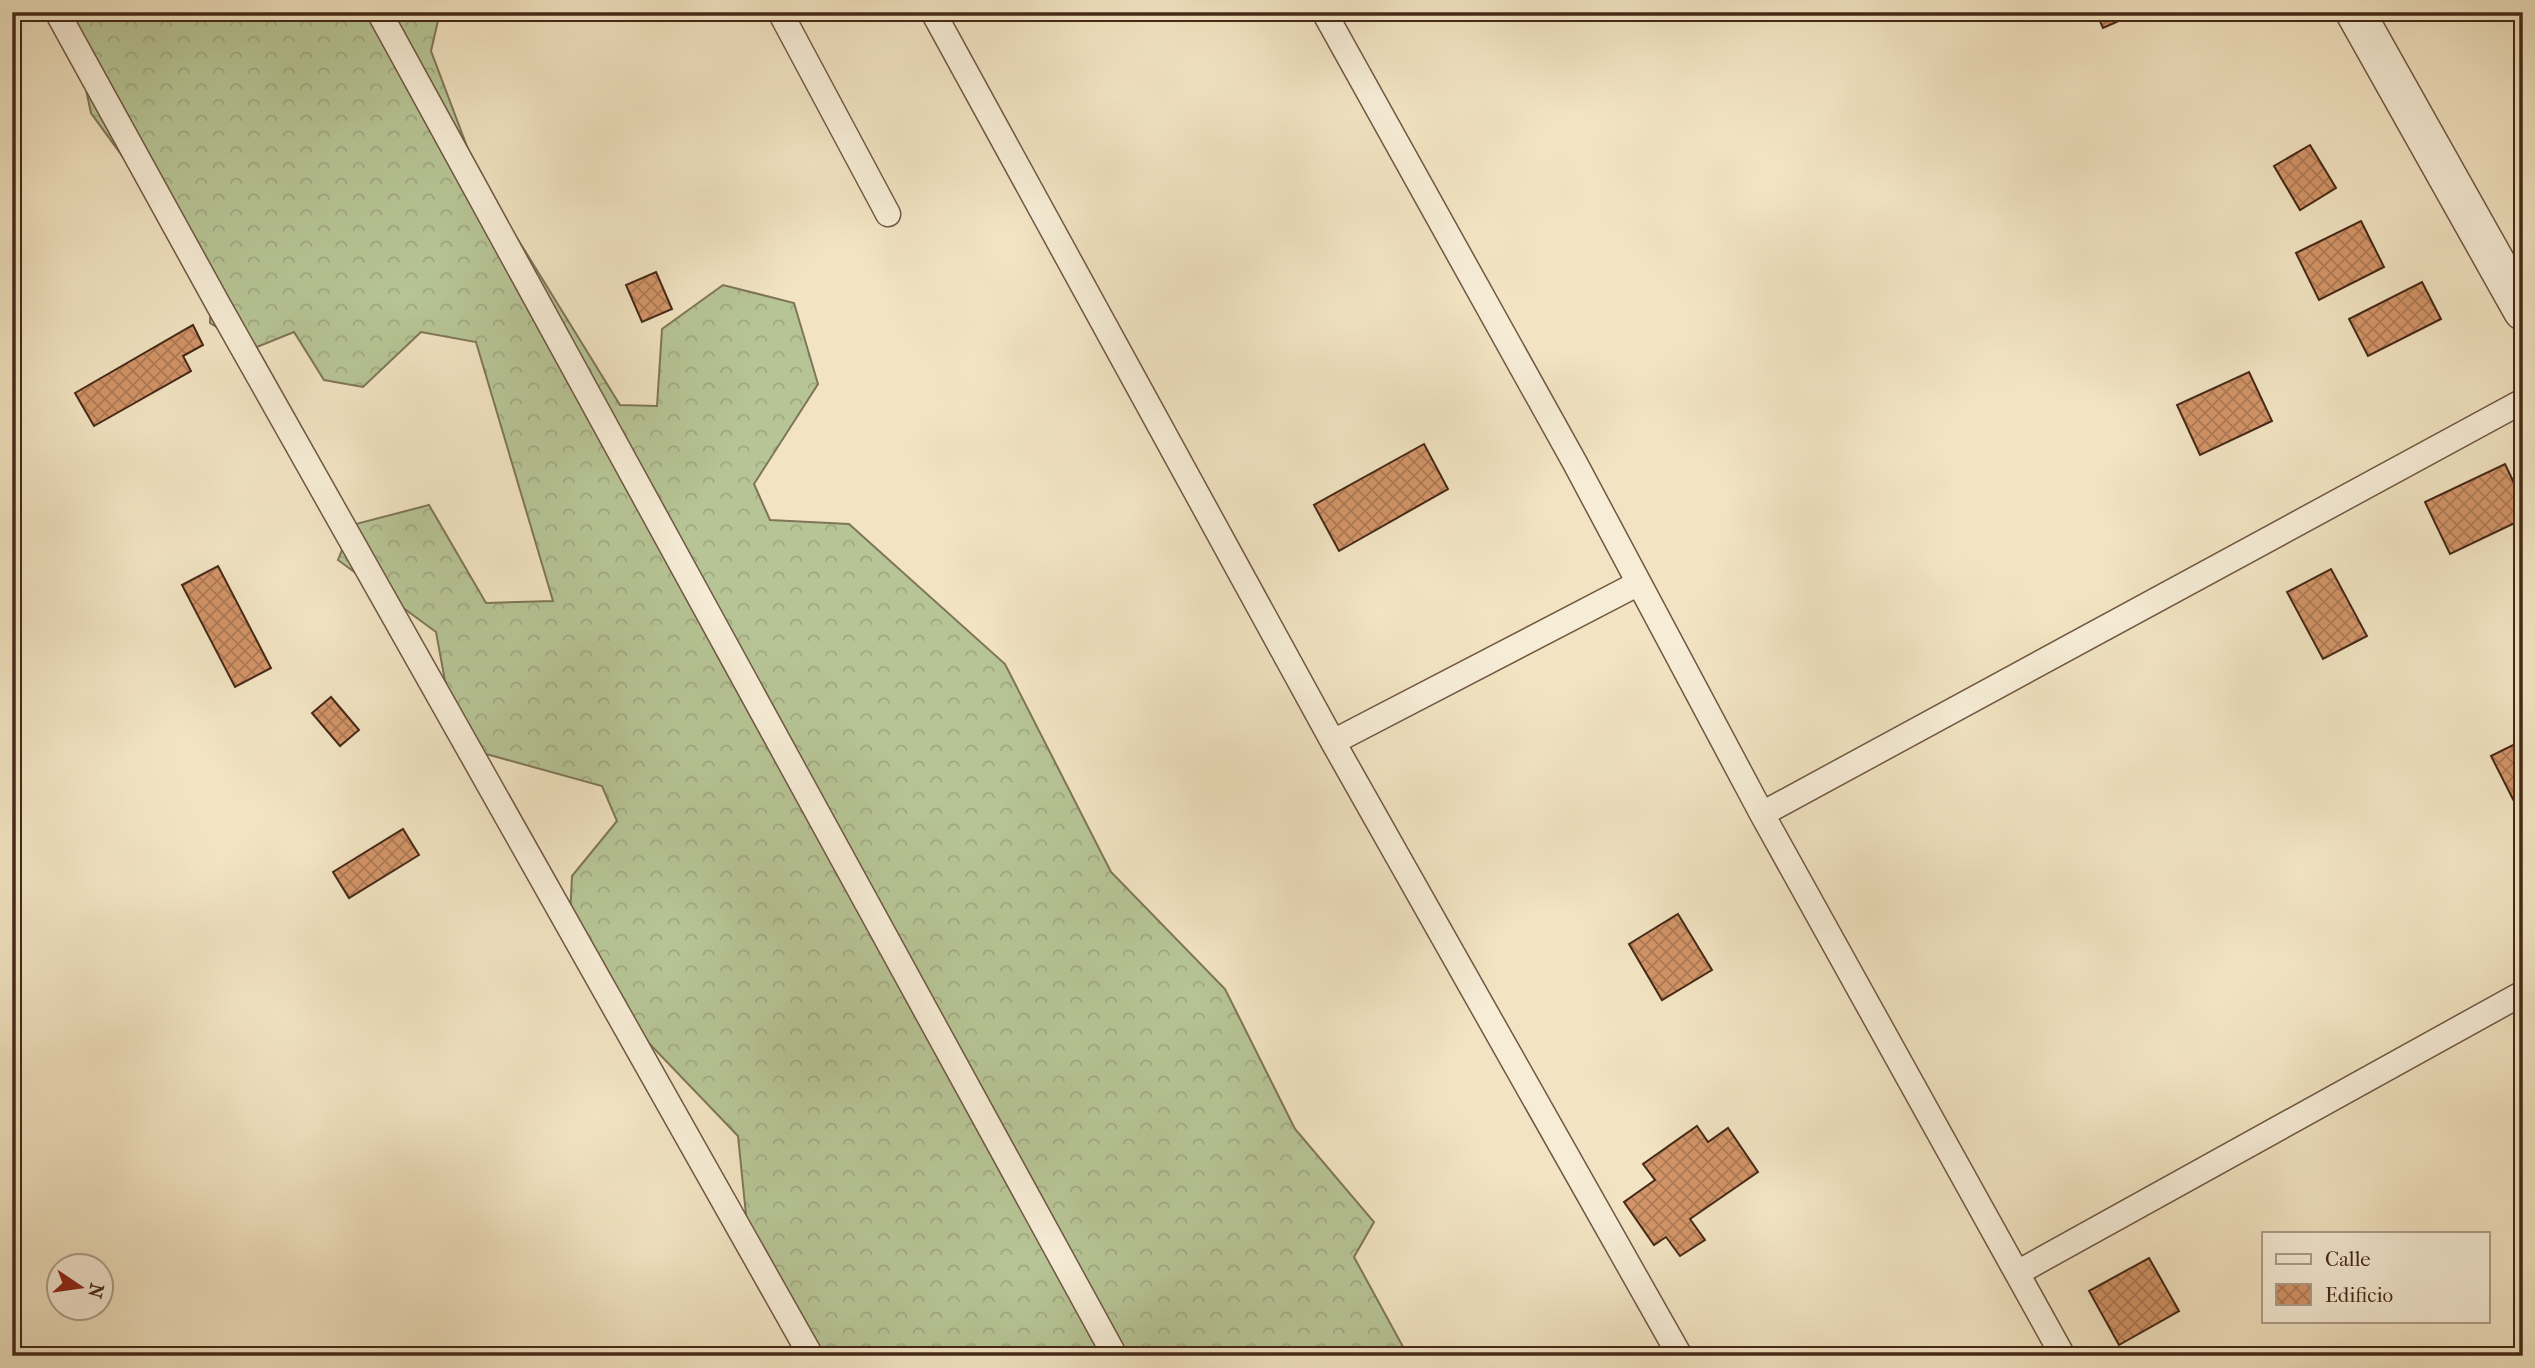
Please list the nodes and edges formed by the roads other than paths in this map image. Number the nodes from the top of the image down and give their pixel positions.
1 (57, 12) edge
2 (379, 12) edge
3 (780, 12) edge
4 (933, 12) edge
5 (1324, 12) edge
6 (2355, 12) edge
7 (888, 214) dead end
8 (2523, 311) edge
9 (2523, 401) edge
10 (1639, 583) junction
11 (1333, 742) junction
12 (1762, 814) junction
13 (2523, 993) edge
14 (2017, 1273) junction
15 (811, 1356) edge
16 (1115, 1356) edge
17 (1679, 1356) edge
18 (2063, 1356) edge

1 - 15 lane
2 - 16 lane
3 - 7 lane
4 - 11 lane
5 - 10 lane
6 - 8 street
9 - 12 lane
10 - 11 lane
10 - 12 lane
11 - 17 lane
12 - 14 lane
13 - 14 lane
14 - 18 lane

